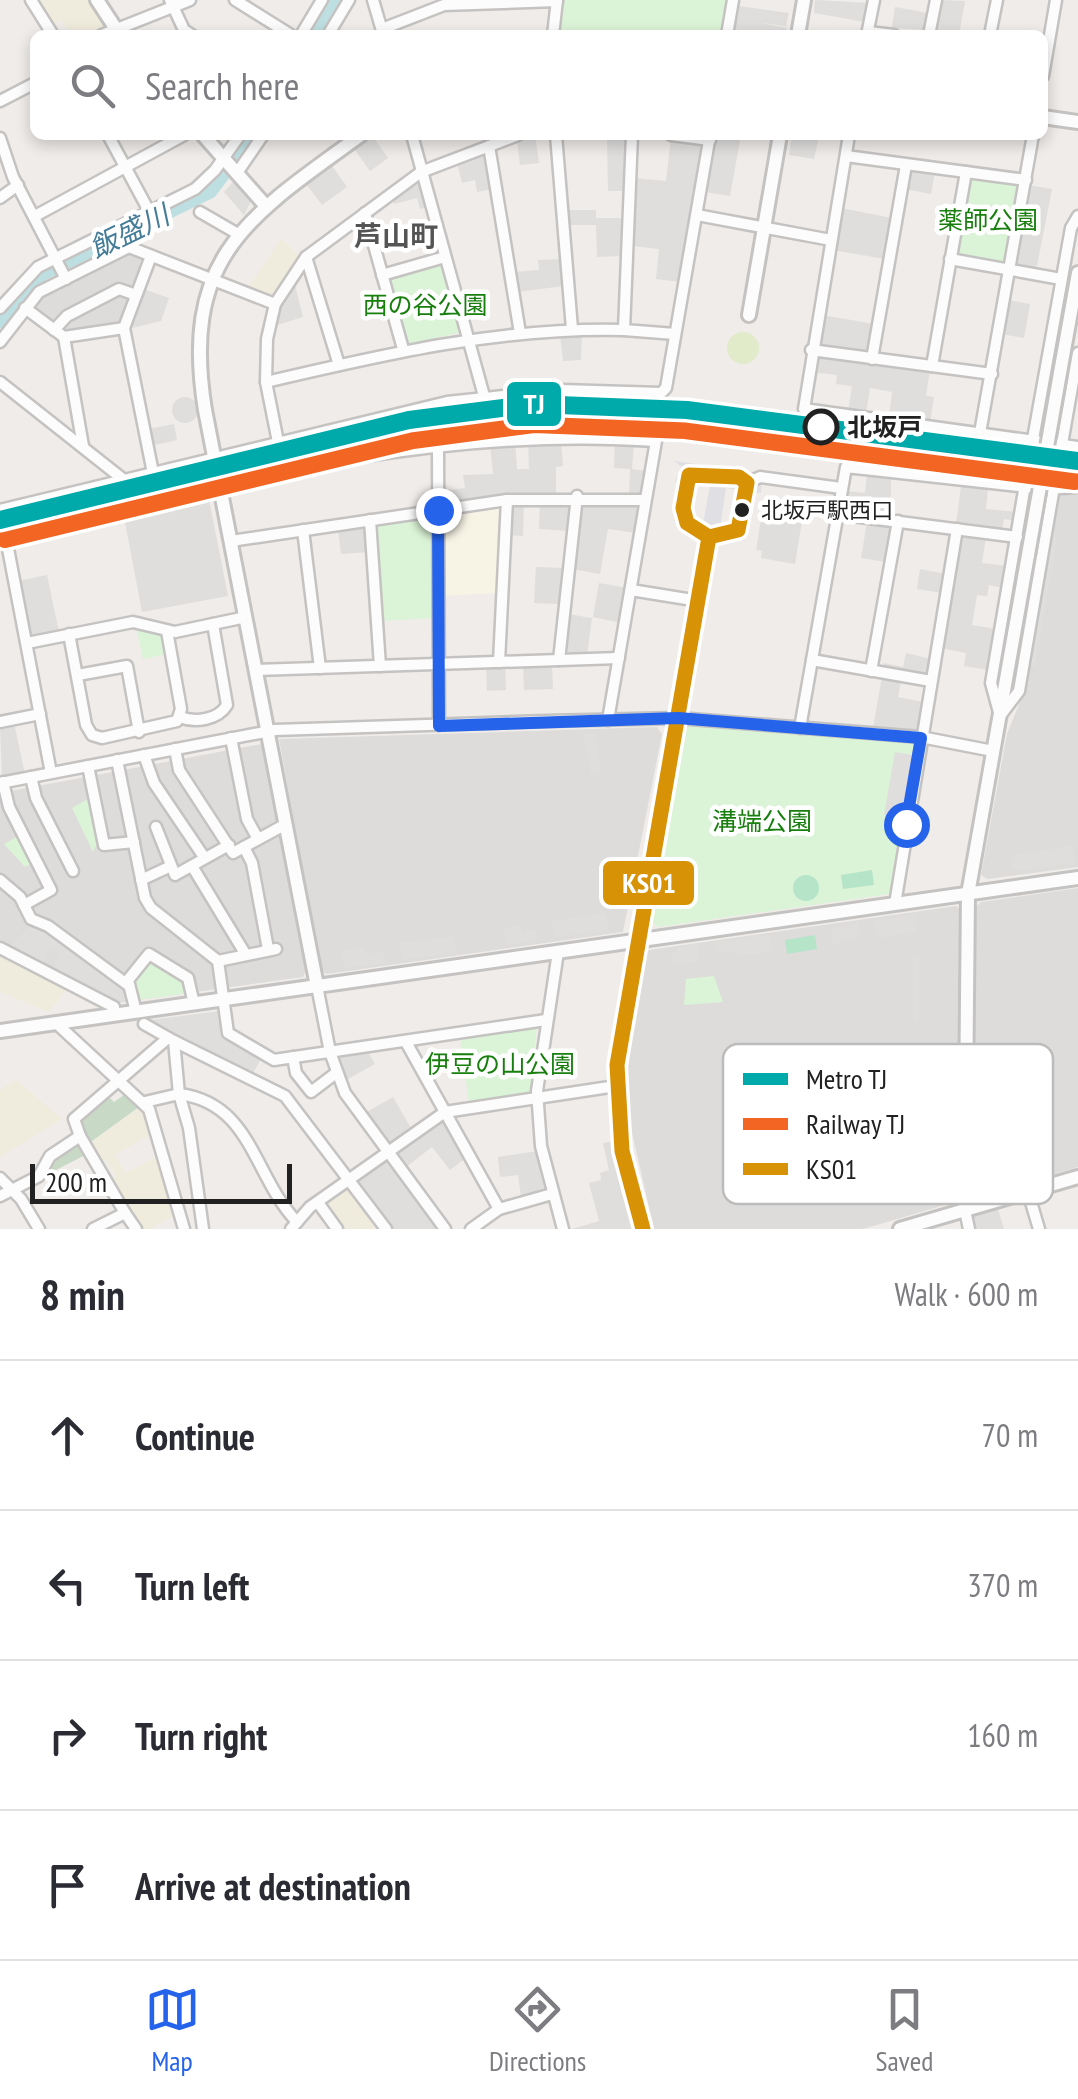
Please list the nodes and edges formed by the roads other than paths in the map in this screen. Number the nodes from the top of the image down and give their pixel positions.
1 (31, 0) edge
2 (97, 0) edge
3 (190, 0) edge
4 (235, 0) edge
5 (322, 0) edge
6 (349, 0) edge
7 (373, 0) edge
8 (557, 0) edge
9 (734, 0) edge
10 (804, 0) edge
11 (874, 0) edge
12 (936, 0) edge
13 (997, 0) edge
14 (1056, 0) edge
15 (499, 1) edge
16 (444, 2) edge
17 (172, 3) edge
18 (50, 30) edge
19 (111, 30) edge
20 (116, 30) edge
21 (184, 30) edge
22 (283, 30) edge
23 (305, 30) edge
24 (331, 30) edge
25 (382, 30) edge
26 (387, 30) edge
27 (554, 30) edge
28 (728, 30) edge
29 (799, 30) edge
30 (869, 30) edge
31 (930, 30) edge
32 (991, 30) edge
33 (1048, 39) edge
34 (30, 86) edge
35 (0, 101) edge
36 (1048, 118) edge
37 (1078, 122) edge
38 (0, 138) edge
39 (111, 140) edge
40 (176, 140) edge
41 (208, 140) edge
42 (239, 140) edge
43 (258, 140) edge
44 (345, 140) edge
45 (413, 140) edge
46 (505, 140) edge
47 (556, 140) edge
48 (632, 140) edge
49 (710, 140) edge
50 (779, 140) edge
51 (848, 140) edge
52 (1032, 140) edge
53 (489, 146) junction
54 (846, 156) junction
55 (906, 165) junction
56 (231, 166) junction
57 (126, 170) junction
58 (421, 172) junction
59 (966, 172) junction
60 (0, 177) edge
61 (1026, 180) junction
62 (16, 181) junction
63 (0, 198) edge
64 (265, 205) junction
65 (149, 211) junction
66 (200, 212) dead end
67 (365, 213) junction
68 (35, 216) junction
69 (697, 216) junction
70 (1078, 216) edge
71 (764, 227) junction
72 (238, 234) junction
73 (831, 240) junction
74 (151, 256) junction
75 (306, 256) junction
76 (445, 257) junction
77 (56, 259) junction
78 (950, 259) junction
79 (1010, 270) junction
80 (1078, 273) edge
81 (382, 275) junction
82 (65, 276) junction
83 (1061, 279) junction
84 (212, 280) junction
85 (136, 295) junction
86 (274, 304) junction
87 (0, 308) edge
88 (25, 308) junction
89 (749, 315) dead end
90 (124, 328) junction
91 (572, 329) junction
92 (624, 330) junction
93 (520, 333) junction
94 (59, 334) junction
95 (676, 334) junction
96 (468, 338) junction
97 (0, 342) edge
98 (403, 349) junction
99 (811, 350) junction
100 (1078, 354) edge
101 (872, 359) junction
102 (338, 365) junction
103 (932, 366) junction
104 (992, 374) junction
105 (0, 382) edge
106 (266, 382) junction
107 (1075, 386) edge
108 (484, 396) junction
109 (980, 434) junction
110 (1034, 439) junction
111 (278, 442) junction
112 (1062, 444) junction
113 (83, 447) junction
114 (1078, 447) edge
115 (438, 448) junction
116 (215, 458) junction
117 (153, 474) junction
118 (124, 480) junction
119 (747, 483) junction
120 (220, 484) junction
121 (1025, 484) junction
122 (1054, 487) junction
123 (841, 488) junction
124 (1078, 488) edge
125 (577, 496) junction
126 (507, 500) junction
127 (645, 500) junction
128 (0, 510) edge
129 (438, 510) junction
130 (837, 514) junction
131 (370, 520) junction
132 (898, 521) junction
133 (957, 528) junction
134 (303, 530) junction
135 (3, 534) edge
136 (709, 537) junction
137 (1017, 537) junction
138 (231, 541) junction
139 (631, 590) junction
140 (698, 601) junction
141 (246, 617) junction
142 (213, 624) junction
143 (166, 630) junction
144 (69, 634) junction
145 (26, 644) junction
146 (619, 658) junction
147 (559, 660) junction
148 (812, 660) junction
149 (499, 662) junction
150 (439, 664) junction
151 (380, 666) junction
152 (320, 668) junction
153 (256, 670) junction
154 (871, 671) junction
155 (78, 675) junction
156 (931, 681) junction
157 (40, 714) junction
158 (1000, 716) junction
159 (180, 717) junction
160 (678, 718) junction
161 (608, 720) junction
162 (0, 722) edge
163 (439, 726) junction
164 (800, 728) junction
165 (268, 731) junction
166 (140, 732) junction
167 (231, 738) junction
168 (921, 738) junction
169 (174, 748) junction
170 (994, 751) junction
171 (144, 755) junction
172 (118, 760) junction
173 (88, 766) junction
174 (51, 773) junction
175 (31, 776) junction
176 (2, 782) edge
177 (286, 824) junction
178 (156, 827) dead end
179 (258, 839) junction
180 (134, 842) junction
181 (229, 845) junction
182 (244, 847) junction
183 (204, 857) junction
184 (171, 866) junction
185 (192, 866) junction
186 (73, 871) dead end
187 (1078, 878) edge
188 (0, 880) edge
189 (141, 880) junction
190 (968, 894) junction
191 (895, 904) junction
192 (24, 905) junction
193 (640, 941) junction
194 (0, 948) edge
195 (558, 952) junction
196 (246, 956) junction
197 (218, 961) junction
198 (128, 985) junction
199 (317, 986) junction
200 (224, 1000) junction
201 (194, 1004) junction
202 (114, 1006) dead end
203 (140, 1018) junction
204 (546, 1020) junction
205 (56, 1024) junction
206 (0, 1031) edge
207 (171, 1039) junction
208 (406, 1042) junction
209 (967, 1044) edge
210 (330, 1052) junction
211 (294, 1057) junction
212 (336, 1073) junction
213 (119, 1081) junction
214 (616, 1086) junction
215 (179, 1094) junction
216 (537, 1097) junction
217 (145, 1102) junction
218 (445, 1112) junction
219 (80, 1136) junction
220 (386, 1152) junction
221 (1078, 1177) edge
222 (0, 1178) edge
223 (350, 1181) junction
224 (1053, 1184) edge
225 (12, 1188) junction
226 (552, 1194) junction
227 (0, 1196) edge
228 (319, 1204) junction
229 (965, 1204) edge
230 (986, 1204) edge
231 (1032, 1204) edge
232 (499, 1208) junction
233 (965, 1210) junction
234 (124, 1214) junction
235 (294, 1225) edge
236 (39, 1229) edge
237 (93, 1229) edge
238 (136, 1229) edge
239 (184, 1229) edge
240 (203, 1229) edge
241 (336, 1229) edge
242 (386, 1229) edge
243 (445, 1229) edge
244 (471, 1229) edge
245 (562, 1229) edge
246 (643, 1229) edge
247 (900, 1229) edge
248 (969, 1229) edge
249 (1039, 1229) edge

1 - 18 street
2 - 19 street
3 - 17 street
4 - 22 street
5 - 23 street
6 - 24 street
7 - 25 street
8 - 15 street
8 - 27 street
9 - 28 street
10 - 29 street
11 - 30 street
12 - 31 street
13 - 32 street
14 - 33 street
15 - 16 street
16 - 26 street
17 - 20 street
17 - 21 street
34 - 35 street
36 - 37 street
38 - 62 street
39 - 57 street
40 - 57 street
41 - 56 street
42 - 56 street
43 - 56 street
44 - 64 street
45 - 58 street
46 - 53 street
47 - 91 street
48 - 92 street
49 - 69 street
50 - 71 street
51 - 54 street
52 - 61 street
53 - 58 street
53 - 93 street
54 - 55 street
54 - 73 street
55 - 59 street
55 - 101 street
56 - 64 street
56 - 65 street
57 - 65 street
57 - 68 street
58 - 67 street
58 - 76 street
59 - 61 street
59 - 78 street
60 - 62 street
61 - 79 street
62 - 63 street
62 - 68 street
64 - 72 street
65 - 77 street
66 - 72 street
67 - 75 street
67 - 81 street
68 - 77 street
69 - 71 street
69 - 95 street
70 - 83 street
71 - 73 street
71 - 89 street
72 - 84 street
73 - 99 street
74 - 82 street
74 - 84 street
74 - 85 street
75 - 86 street
75 - 102 street
76 - 81 street
76 - 96 street
77 - 82 street
77 - 87 street
78 - 79 street
78 - 103 street
79 - 83 street
79 - 104 street
80 - 158 street, bridge
81 - 98 street
82 - 88 street
83 - 110 street
84 - 86 street
84 - 116 street
85 - 90 street
85 - 94 street
86 - 106 street
88 - 94 street
88 - 97 street
90 - 94 street
90 - 117 street
91 - 92 street
91 - 93 street
92 - 95 street
93 - 96 street
94 - 113 street
95 - 108 street
96 - 98 street
96 - 108 street
98 - 102 street
99 - 101 street
99 - 109 street
100 - 107 street
101 - 103 street
102 - 106 street
103 - 104 street
104 - 109 street
105 - 113 street
106 - 111 street
107 - 112 street
108 - 111 street
109 - 110 street
110 - 112 street
111 - 116 street
112 - 114 street
113 - 118 street
115 - 120 street
115 - 127 street
115 - 129 street
116 - 117 street
116 - 120 street
117 - 118 street
118 - 128 street
119 - 123 street
119 - 136 street
119 - 136 street
120 - 135 street
120 - 138 street
121 - 122 street
121 - 123 street
121 - 137 street
122 - 124 street
122 - 158 street
123 - 130 street
125 - 126 street
125 - 127 street
125 - 147 street
126 - 129 street
126 - 149 street
127 - 139 street
129 - 131 street
129 - 150 street
130 - 132 street
130 - 148 street
131 - 134 street
131 - 151 street
132 - 133 street
132 - 154 street
133 - 137 street
133 - 156 street
134 - 138 street
134 - 152 street
135 - 145 street
136 - 140 street
137 - 158 street
138 - 141 street
139 - 140 street
139 - 146 street
140 - 160 street
141 - 142 street
141 - 153 street
142 - 143 street
142 - 159 street
143 - 144 street
143 - 159 street
144 - 145 street
144 - 155 street
145 - 157 street
146 - 147 street
146 - 161 street
147 - 149 street
148 - 154 street
148 - 164 street
149 - 150 street
150 - 151 street
150 - 163 street
151 - 152 street
152 - 153 street
153 - 165 street
154 - 156 street
155 - 166 street
155 - 166 street
156 - 168 street
157 - 162 street
157 - 174 street
158 - 170 street
159 - 166 street
160 - 161 street
160 - 164 street
160 - 193 street
161 - 163 street
163 - 165 street
164 - 168 street
165 - 167 street
165 - 177 street
167 - 169 street
167 - 179 street
168 - 170 street
168 - 191 street
169 - 171 street
169 - 181 street
170 - 190 street
171 - 172 street
171 - 183 street
172 - 173 street
172 - 180 street
173 - 174 street
173 - 180 street
174 - 175 street
175 - 176 street
175 - 186 street
176 - 192 street
177 - 179 street
177 - 199 street
178 - 184 street
179 - 182 street
180 - 189 street
181 - 182 street
181 - 183 street
182 - 196 street
183 - 185 street
184 - 185 street
184 - 189 street
185 - 196 street
187 - 190 street
188 - 192 street
189 - 197 street
190 - 191 street
190 - 209 street
191 - 193 street
192 - 198 street
193 - 195 street
193 - 214 street
194 - 202 street
195 - 199 street
195 - 204 street
196 - 197 street
197 - 200 street
198 - 201 street
198 - 203 street
199 - 200 street
199 - 210 street
200 - 201 street
200 - 211 street
201 - 203 street
203 - 205 street
203 - 207 street
204 - 208 street
204 - 216 street
205 - 206 street
205 - 213 street
207 - 213 street
207 - 215 street
207 - 223 street
208 - 210 street
208 - 218 street
210 - 211 street
210 - 212 street
211 - 212 street
212 - 220 street
213 - 217 street
213 - 219 street
214 - 216 street
214 - 246 street
215 - 217 street
215 - 235 street
215 - 240 street
216 - 218 street
216 - 226 street
217 - 239 street
218 - 220 street
218 - 232 street
219 - 225 street
219 - 234 street
220 - 223 street
220 - 243 street
221 - 224 street
222 - 225 street
223 - 228 street
223 - 242 street
225 - 227 street
225 - 236 street
226 - 232 street
226 - 245 street
228 - 235 street
228 - 241 street
229 - 233 street
230 - 233 street
231 - 249 street
232 - 244 street
233 - 247 street
233 - 248 street
234 - 237 street
234 - 238 street

